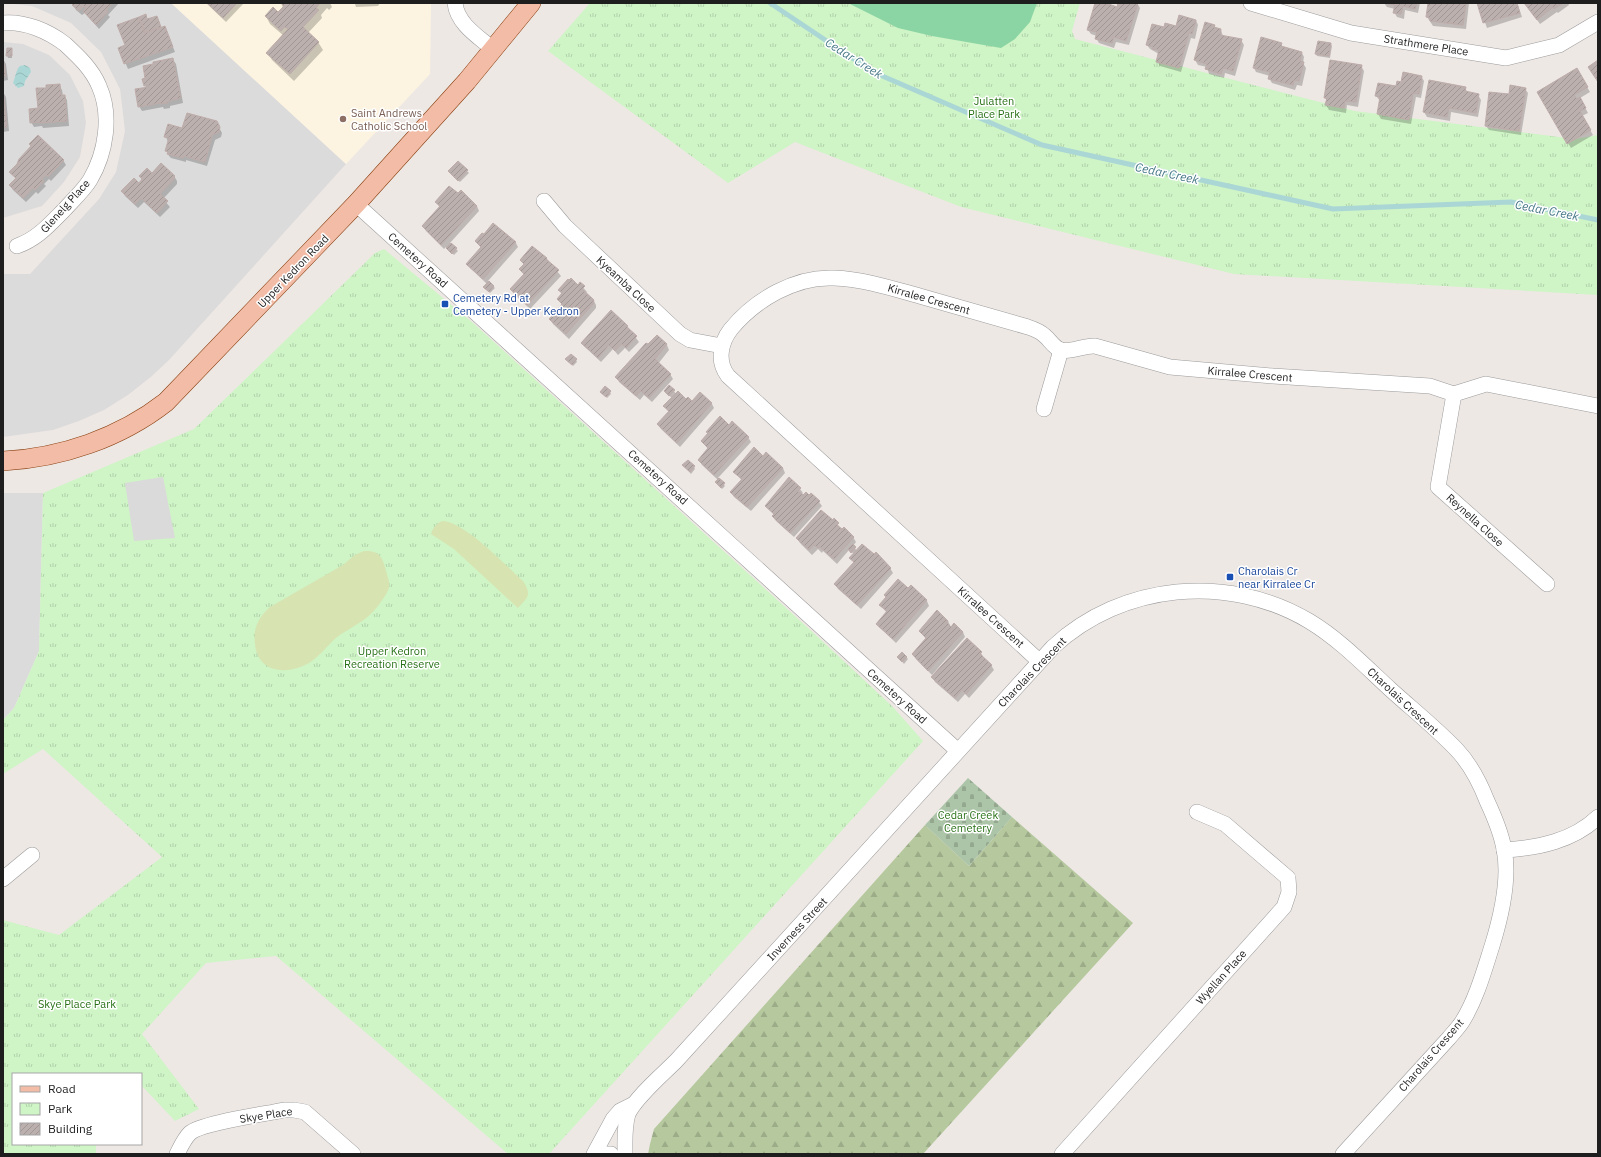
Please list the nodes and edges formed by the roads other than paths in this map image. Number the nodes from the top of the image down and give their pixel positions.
1 (455, 3) edge
2 (531, 3) edge
3 (1251, 3) edge
4 (1598, 22) edge
5 (3, 23) edge
6 (494, 50) junction
7 (544, 201) dead end
8 (356, 204) junction
9 (17, 246) dead end
10 (722, 346) junction
11 (1061, 350) junction
12 (1454, 394) junction
13 (1598, 406) edge
14 (1044, 408) dead end
15 (3, 461) edge
16 (1548, 584) dead end
17 (1039, 661) junction
18 (958, 751) junction
19 (1197, 812) dead end
20 (1598, 817) edge
21 (1504, 850) junction
22 (32, 855) dead end
23 (3, 879) edge
24 (634, 1104) junction
25 (177, 1154) edge
26 (353, 1154) edge
27 (594, 1154) edge
28 (600, 1154) edge
29 (611, 1154) edge
30 (625, 1154) edge
31 (1062, 1154) edge
32 (1343, 1154) edge

1 - 6 street
2 - 6 main road, Upper Kedron Road
3 - 4 street, Strathmere Place
5 - 9 street, Glenelg Place
6 - 8 main road, Upper Kedron Road
7 - 10 street, Kyeamba Close
8 - 15 main road, Upper Kedron Road
8 - 18 street, Cemetery Road
10 - 11 street, Kirralee Crescent
10 - 17 street, Kirralee Crescent
11 - 12 street, Kirralee Crescent
11 - 14 street
12 - 13 street
12 - 16 street, Reynella Close
17 - 18 street, Charolais Crescent
17 - 21 street, Charolais Crescent
18 - 24 street, Inverness Street
19 - 31 street, Wyellan Place
20 - 21 street
21 - 32 street, Charolais Crescent
22 - 23 street
24 - 27 street, Inverness Street
24 - 30 street, Inverness Street
25 - 26 street, Skye Place
28 - 29 street

